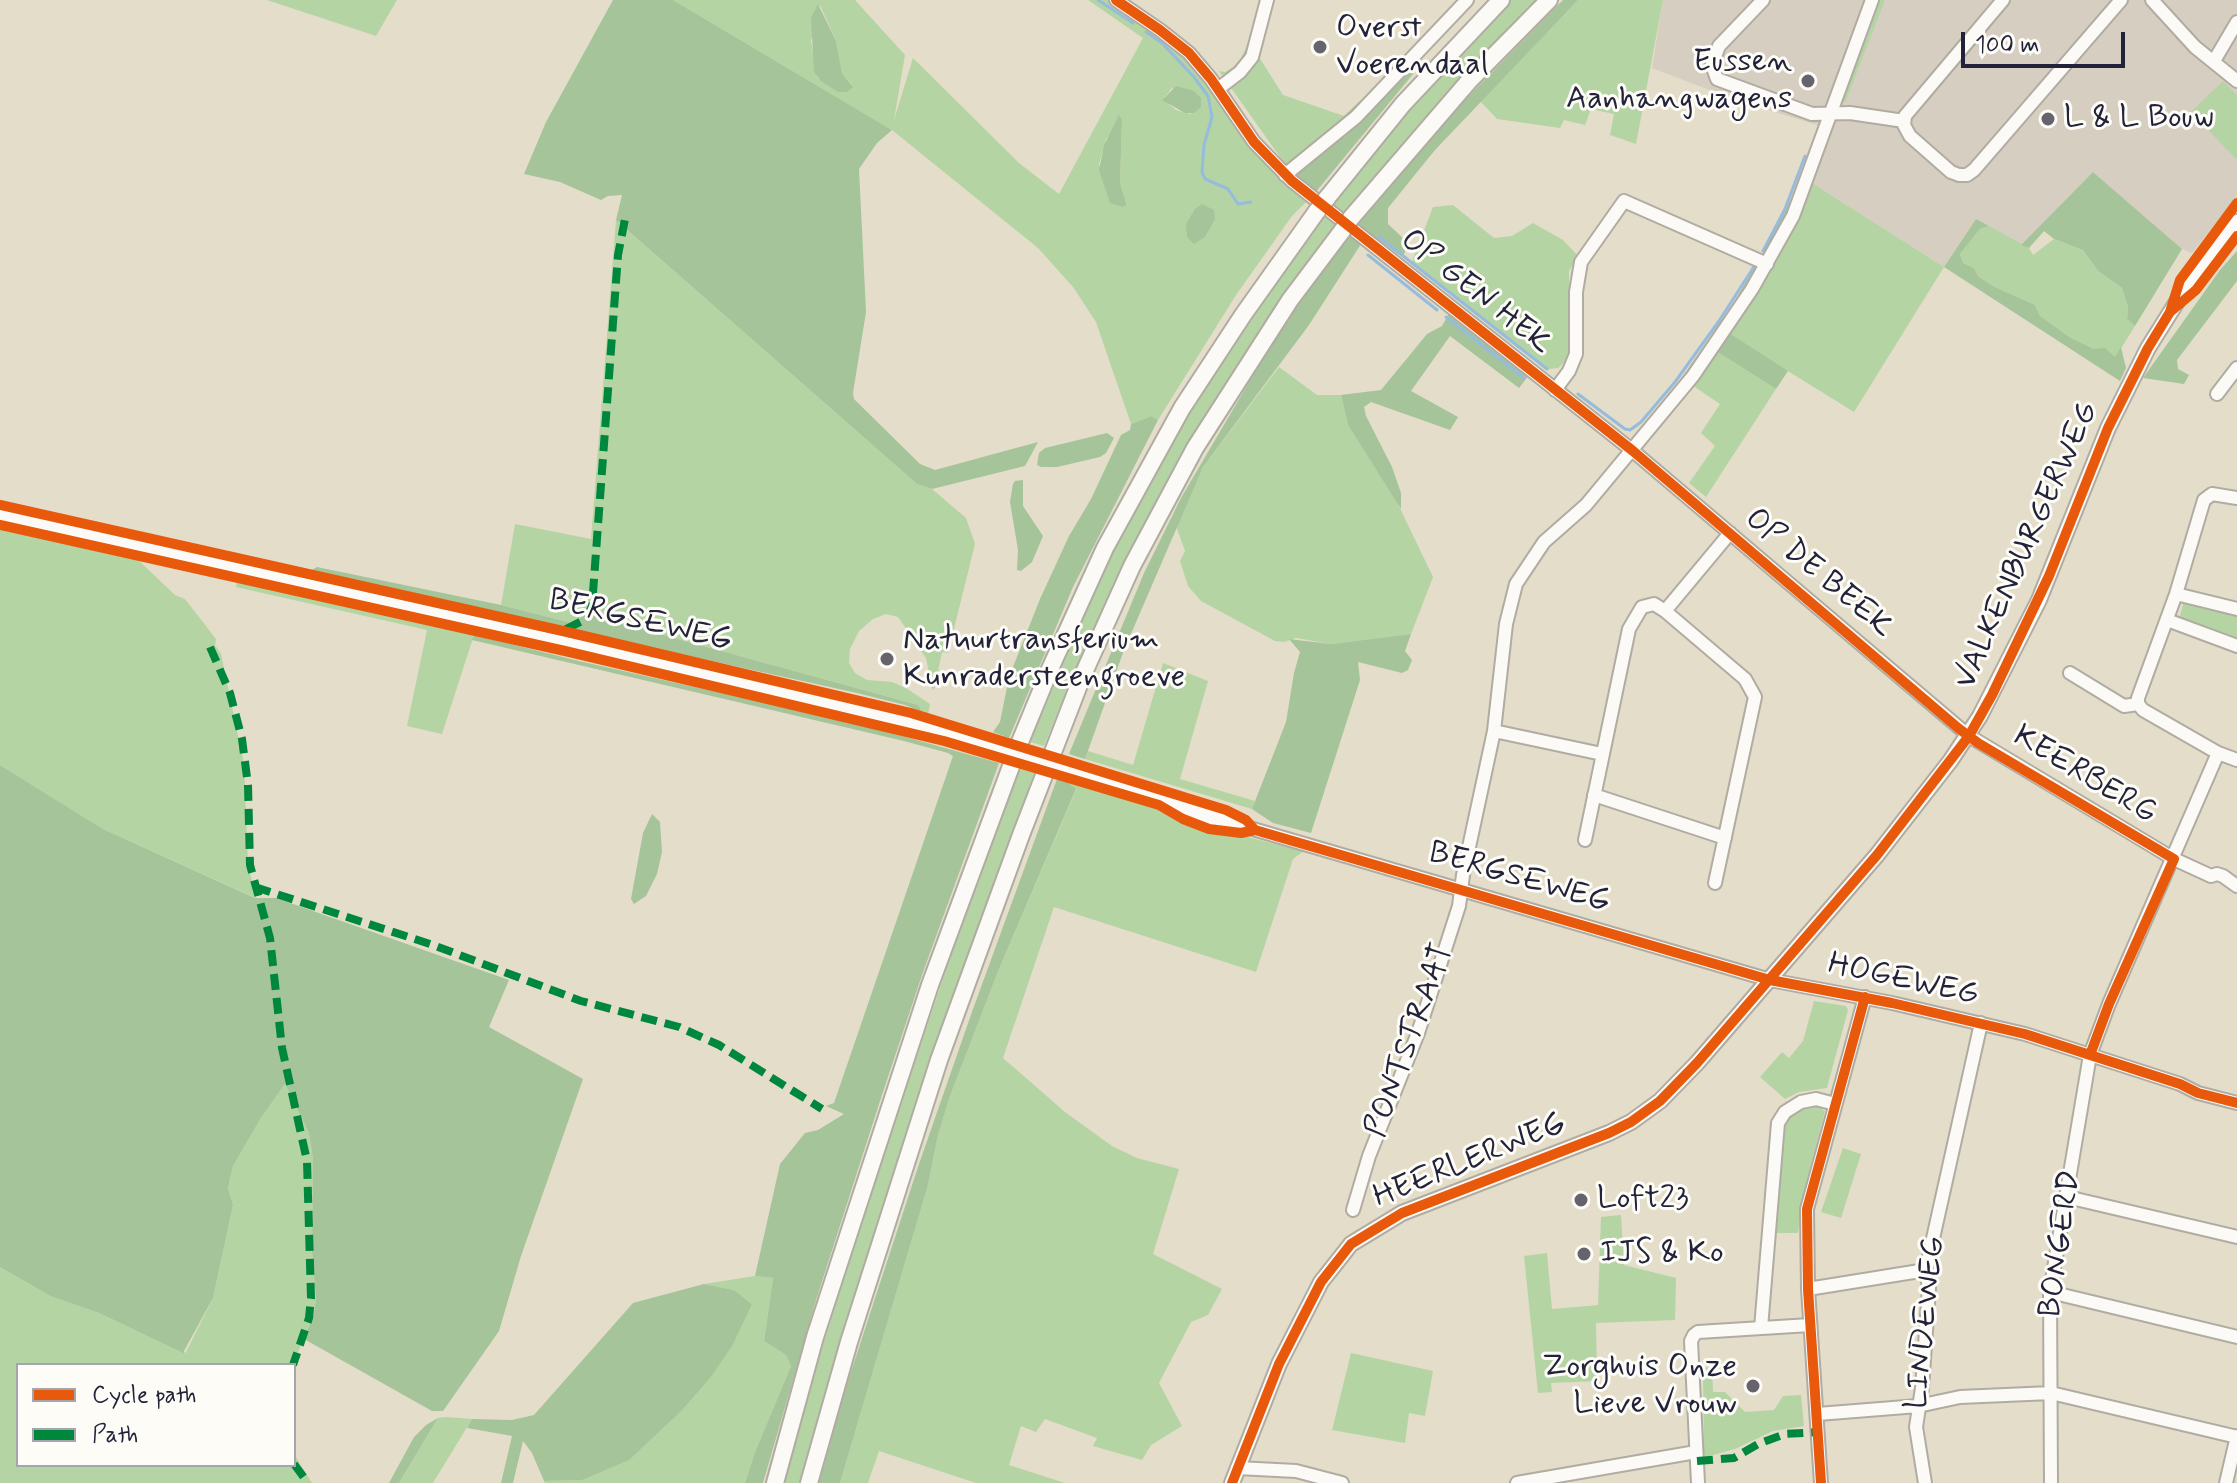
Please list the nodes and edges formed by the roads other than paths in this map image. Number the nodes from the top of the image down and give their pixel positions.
1 (1116, 0) edge
2 (1267, 0) edge
3 (1467, 0) edge
4 (1501, 0) edge
5 (1549, 0) edge
6 (1763, 0) edge
7 (1872, 0) edge
8 (2003, 0) edge
9 (2121, 0) edge
10 (2152, 0) edge
11 (2237, 22) edge
12 (2214, 61) junction
13 (2237, 81) edge
14 (1218, 89) junction
15 (1831, 113) junction
16 (1904, 121) junction
17 (1285, 175) junction
18 (2237, 222) edge
19 (1767, 264) junction
20 (2237, 368) edge
21 (1555, 390) junction
22 (2217, 394) dead end
23 (1633, 451) junction
24 (2237, 498) edge
25 (0, 515) edge
26 (1730, 533) junction
27 (2176, 594) junction
28 (2237, 609) edge
29 (1665, 611) junction
30 (2167, 620) junction
31 (2237, 646) edge
32 (2070, 673) dead end
33 (2138, 704) junction
34 (1494, 731) junction
35 (1969, 736) junction
36 (2218, 753) junction
37 (1602, 754) junction
38 (2237, 760) edge
39 (1594, 795) junction
40 (1725, 838) junction
41 (1585, 840) dead end
42 (2174, 859) junction
43 (1715, 883) dead end
44 (2237, 886) edge
45 (1460, 890) junction
46 (1770, 980) junction
47 (1865, 997) junction
48 (1981, 1023) junction
49 (2090, 1055) junction
50 (2231, 1101) edge
51 (1835, 1104) junction
52 (2067, 1197) junction
53 (1353, 1210) dead end
54 (2237, 1237) edge
55 (1926, 1270) junction
56 (1808, 1289) junction
57 (2050, 1292) junction
58 (1810, 1325) junction
59 (1761, 1328) junction
60 (2237, 1337) edge
61 (2051, 1393) junction
62 (1918, 1406) junction
63 (1818, 1414) junction
64 (2237, 1436) edge
65 (1696, 1452) junction
66 (1237, 1468) junction
67 (775, 1483) edge
68 (809, 1483) edge
69 (1232, 1483) edge
70 (1342, 1483) edge
71 (1517, 1483) edge
72 (1698, 1483) edge
73 (1821, 1483) edge
74 (1925, 1483) edge
75 (2051, 1483) edge
76 (2226, 1483) edge

1 - 14 street, OP GEN HEK
2 - 14 street
3 - 17 street
4 - 67 highway
5 - 68 highway
6 - 15 street
7 - 15 street, PONTSTRAAT
8 - 16 street
9 - 16 street
10 - 12 street
11 - 12 street
12 - 13 street
14 - 17 street, OP GEN HEK
15 - 16 street
15 - 19 street, PONTSTRAAT
17 - 21 street, OP GEN HEK
18 - 35 main road, VALKENBURGERWEG
19 - 21 street, OP GEN HEK
19 - 23 street, PONTSTRAAT
20 - 22 street
21 - 23 street, OP GEN HEK
23 - 26 street, OP DE BEEK
23 - 34 street, PONTSTRAAT
24 - 27 street
25 - 45 street, BERGSEWEG, bridge
26 - 29 street
26 - 35 street, OP DE BEEK
27 - 28 street
27 - 30 street
29 - 37 street
29 - 40 street
30 - 31 street
30 - 33 street
32 - 33 street
33 - 36 street
34 - 37 street
34 - 45 street, PONTSTRAAT
35 - 42 street, KEERBERG
35 - 46 main road, VALKENBURGERWEG
36 - 38 street
36 - 42 street, BONGERD
37 - 39 street
39 - 40 street
39 - 41 street
40 - 43 street
42 - 44 street, KEERBERG
42 - 49 street, BONGERD
45 - 46 street, BERGSEWEG
45 - 53 street, PONTSTRAAT
46 - 47 street, HOGEWEG
46 - 66 main road, HEERLERWEG
47 - 48 street, HOGEWEG
47 - 51 street
48 - 49 street, HOGEWEG
48 - 55 street, LINDEWEG
49 - 50 street, HOGEWEG
49 - 52 street, BONGERD
51 - 56 street
51 - 59 street
52 - 54 street
52 - 57 street, BONGERD
55 - 56 street
55 - 62 street, LINDEWEG
56 - 58 street
57 - 60 street
57 - 61 street, BONGERD
58 - 59 street
58 - 63 street
59 - 65 street
61 - 62 street
61 - 64 street
61 - 75 street, BONGERD
62 - 63 street
62 - 74 street, LINDEWEG
63 - 73 street
64 - 76 street
65 - 71 street
65 - 72 street
66 - 69 main road, HEERLERWEG
66 - 70 street

